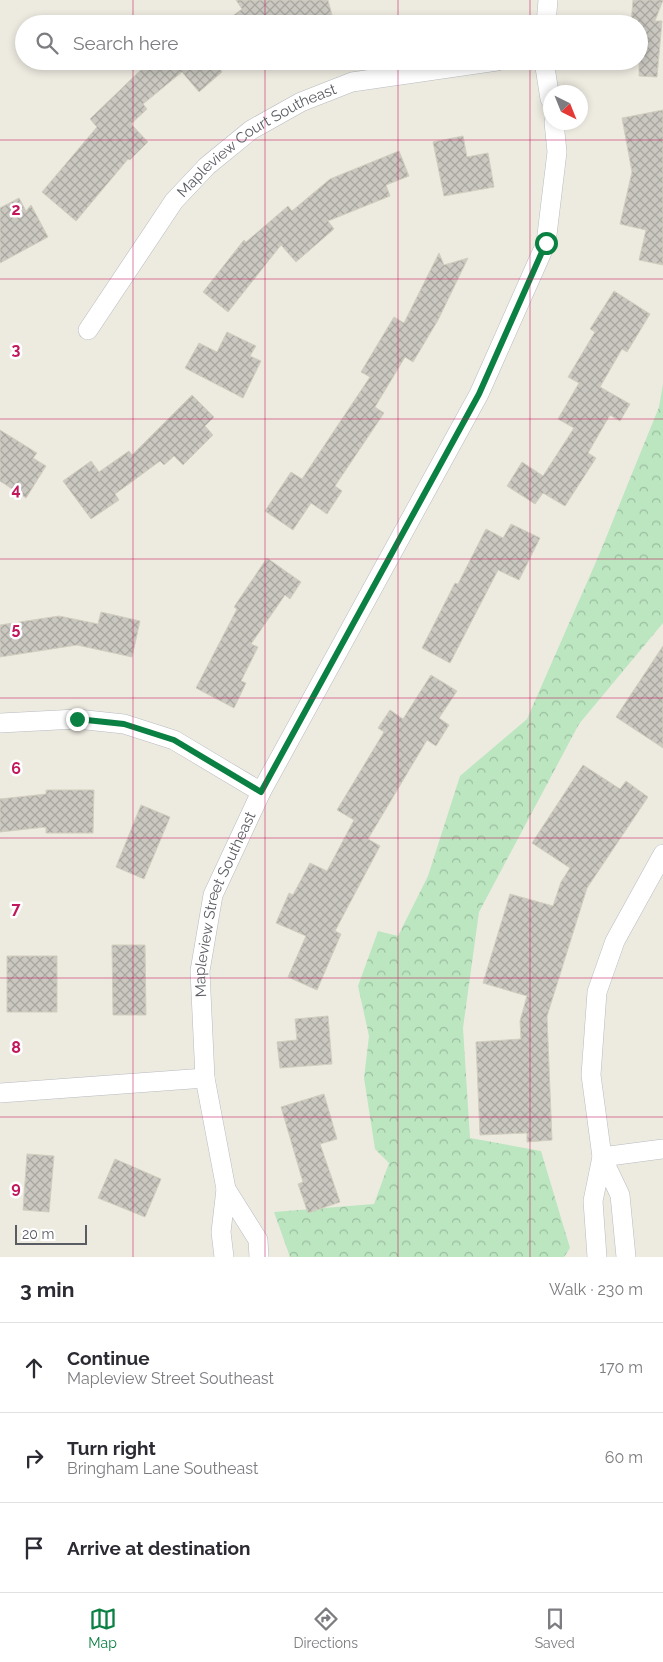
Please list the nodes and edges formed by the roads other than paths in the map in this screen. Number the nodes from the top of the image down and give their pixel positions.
1 (548, 0) edge
2 (547, 15) edge
3 (434, 70) edge
4 (545, 70) edge
5 (548, 85) edge
6 (555, 130) edge
7 (88, 330) dead end
8 (0, 723) edge
9 (261, 792) junction
10 (663, 854) edge
11 (205, 1078) junction
12 (0, 1093) edge
13 (663, 1149) edge
14 (602, 1157) junction
15 (226, 1189) junction
16 (224, 1257) edge
17 (259, 1257) edge
18 (597, 1257) edge
19 (626, 1257) edge

1 - 2 street
3 - 7 street, Mapleview Court Southeast
4 - 5 street
6 - 9 street, Mapleview Street Southeast
8 - 9 street
9 - 11 street, Mapleview Street Southeast
10 - 14 street
11 - 12 street
11 - 15 street, Mapleview Street Southeast
13 - 14 street
14 - 18 street
14 - 19 street
15 - 16 street, Mapleview Street Southeast
15 - 17 street, Mapleview Street Southeast

